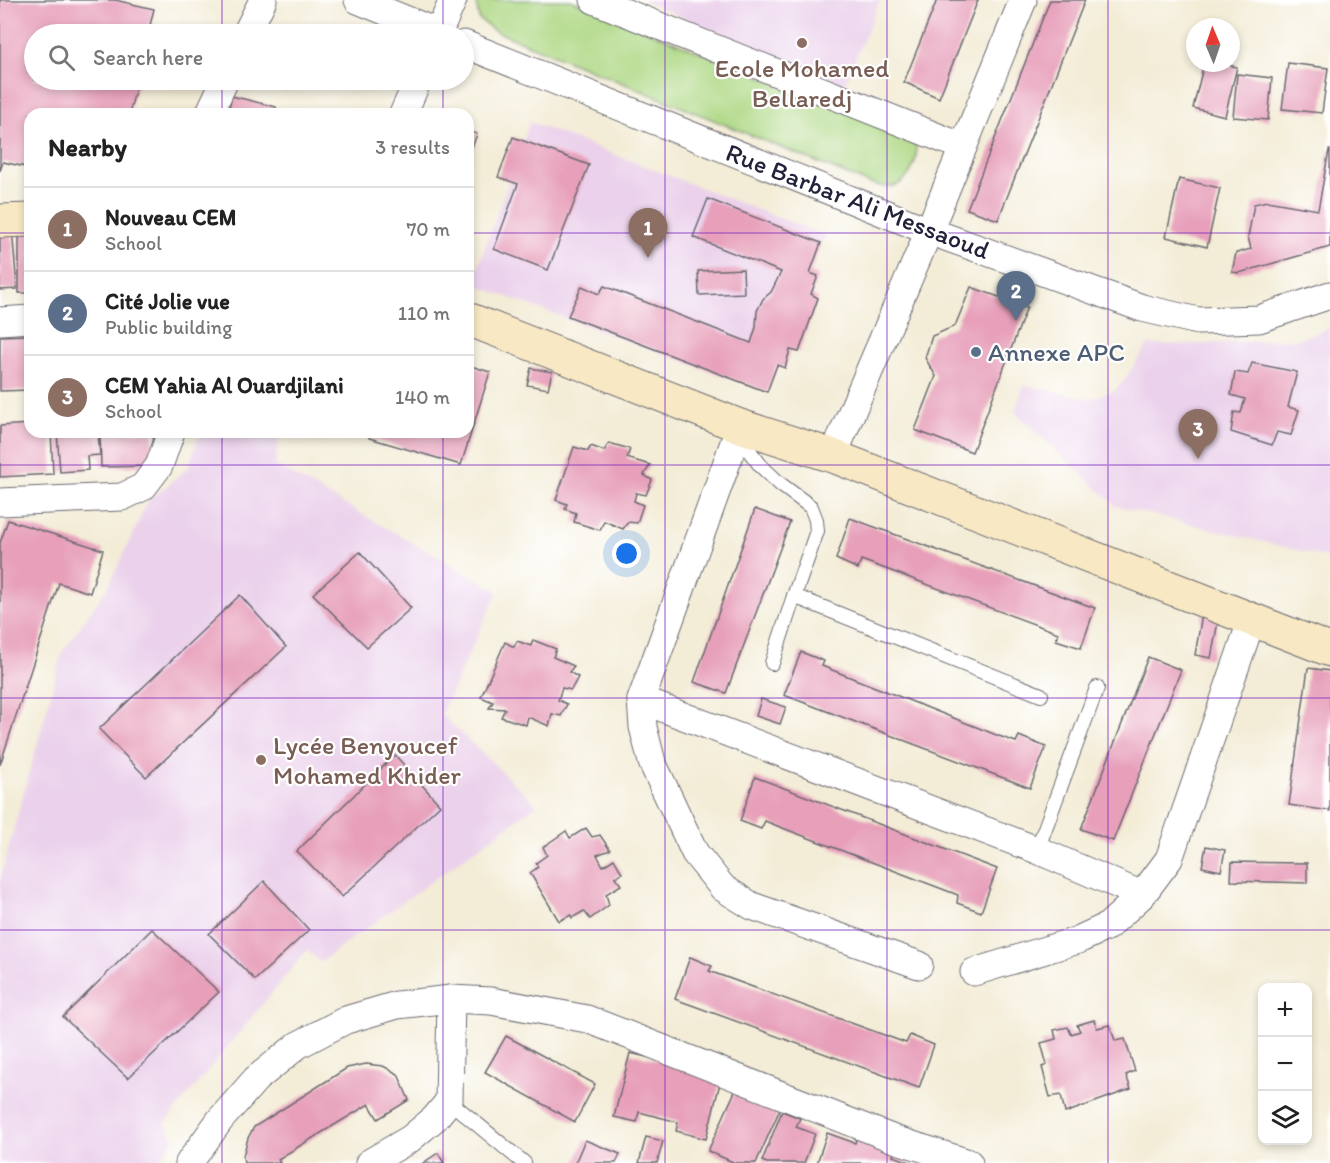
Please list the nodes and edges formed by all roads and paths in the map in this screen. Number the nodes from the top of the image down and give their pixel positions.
1 (263, 0) edge
2 (358, 0) edge
3 (453, 0) edge
4 (594, 0) edge
5 (1023, 0) edge
6 (251, 24) edge
7 (415, 24) edge
8 (443, 24) edge
9 (474, 48) edge
10 (220, 90) edge
11 (413, 90) edge
12 (212, 108) edge
13 (405, 108) edge
14 (963, 147) junction
15 (24, 220) edge
16 (0, 221) edge
17 (929, 231) junction
18 (1330, 295) edge
19 (24, 319) edge
20 (0, 321) edge
21 (474, 321) edge
22 (738, 430) junction
23 (169, 438) edge
24 (833, 456) junction
25 (0, 502) edge
26 (794, 596) junction
27 (1252, 619) junction
28 (1330, 650) edge
29 (772, 663) dead end
30 (1097, 688) dead end
31 (1041, 696) dead end
32 (641, 700) junction
33 (1037, 850) junction
34 (1142, 895) junction
35 (919, 965) dead end
36 (974, 972) dead end
37 (452, 999) junction
38 (449, 1101) junction
39 (189, 1163) edge
40 (369, 1163) edge
41 (524, 1163) edge
42 (969, 1163) edge

1 - 6 street
2 - 7 street
3 - 8 street
4 - 14 street
5 - 14 street
9 - 17 street, Rue Barbar Ali Messaoud
10 - 12 street
11 - 13 street
14 - 17 street
15 - 16 street
17 - 18 street, Rue Barbar Ali Messaoud
17 - 24 street
19 - 20 street
21 - 22 street
22 - 24 street
22 - 26 lane
22 - 32 street
23 - 25 street
24 - 27 street
26 - 29 lane
26 - 31 lane
27 - 28 street
27 - 34 street
30 - 33 lane
32 - 33 street
32 - 35 street
33 - 34 street
34 - 36 street
37 - 38 street
37 - 39 street
37 - 42 street
38 - 40 street
38 - 41 lane

